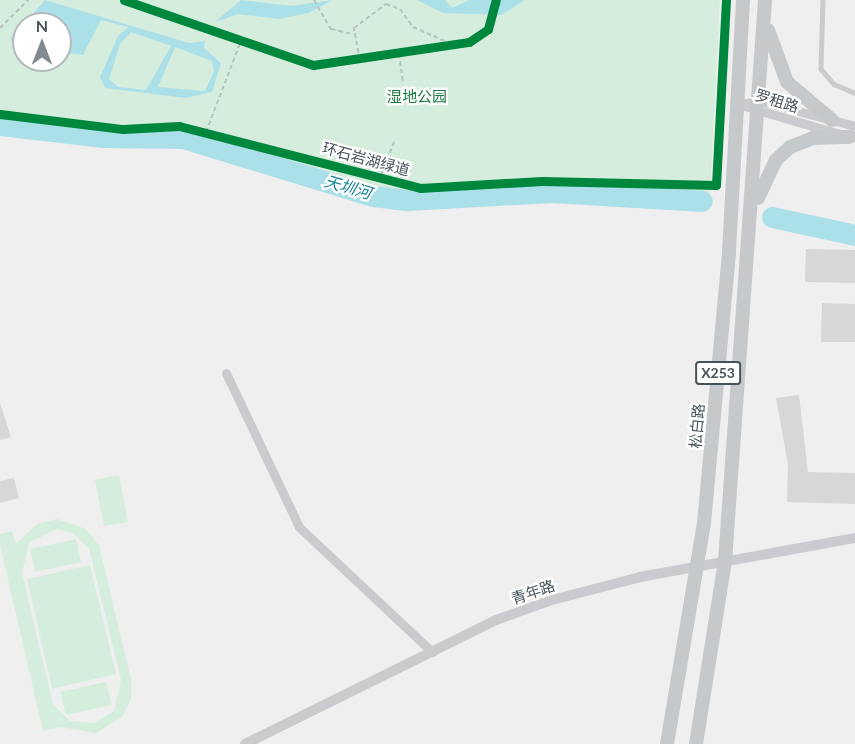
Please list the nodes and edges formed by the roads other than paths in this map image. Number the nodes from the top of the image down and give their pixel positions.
1 (743, 0) edge
2 (823, 0) edge
3 (765, 5) edge
4 (855, 93) edge
5 (738, 104) junction
6 (759, 107) junction
7 (832, 120) junction
8 (853, 133) edge
9 (753, 214) junction
10 (226, 373) dead end
11 (855, 538) edge
12 (725, 561) junction
13 (697, 567) junction
14 (432, 652) junction
15 (245, 744) edge
16 (667, 744) edge
17 (696, 744) edge

1 - 5 main road, 松白路 / X253
2 - 4 lane
3 - 6 main road, X253
3 - 7 main road
5 - 6 street, 罗租路
5 - 13 main road, 松白路 / X253
6 - 7 street, 罗租路
6 - 8 street, 罗租路
6 - 9 main road, X253
7 - 8 street, 罗租路
8 - 9 main road
9 - 12 main road, X253
10 - 14 street
11 - 12 street, 青年路
12 - 13 street, 青年路
12 - 17 main road, X253
13 - 14 street, 青年路
13 - 16 main road, 松白路 / X253
14 - 15 street, 青年路

